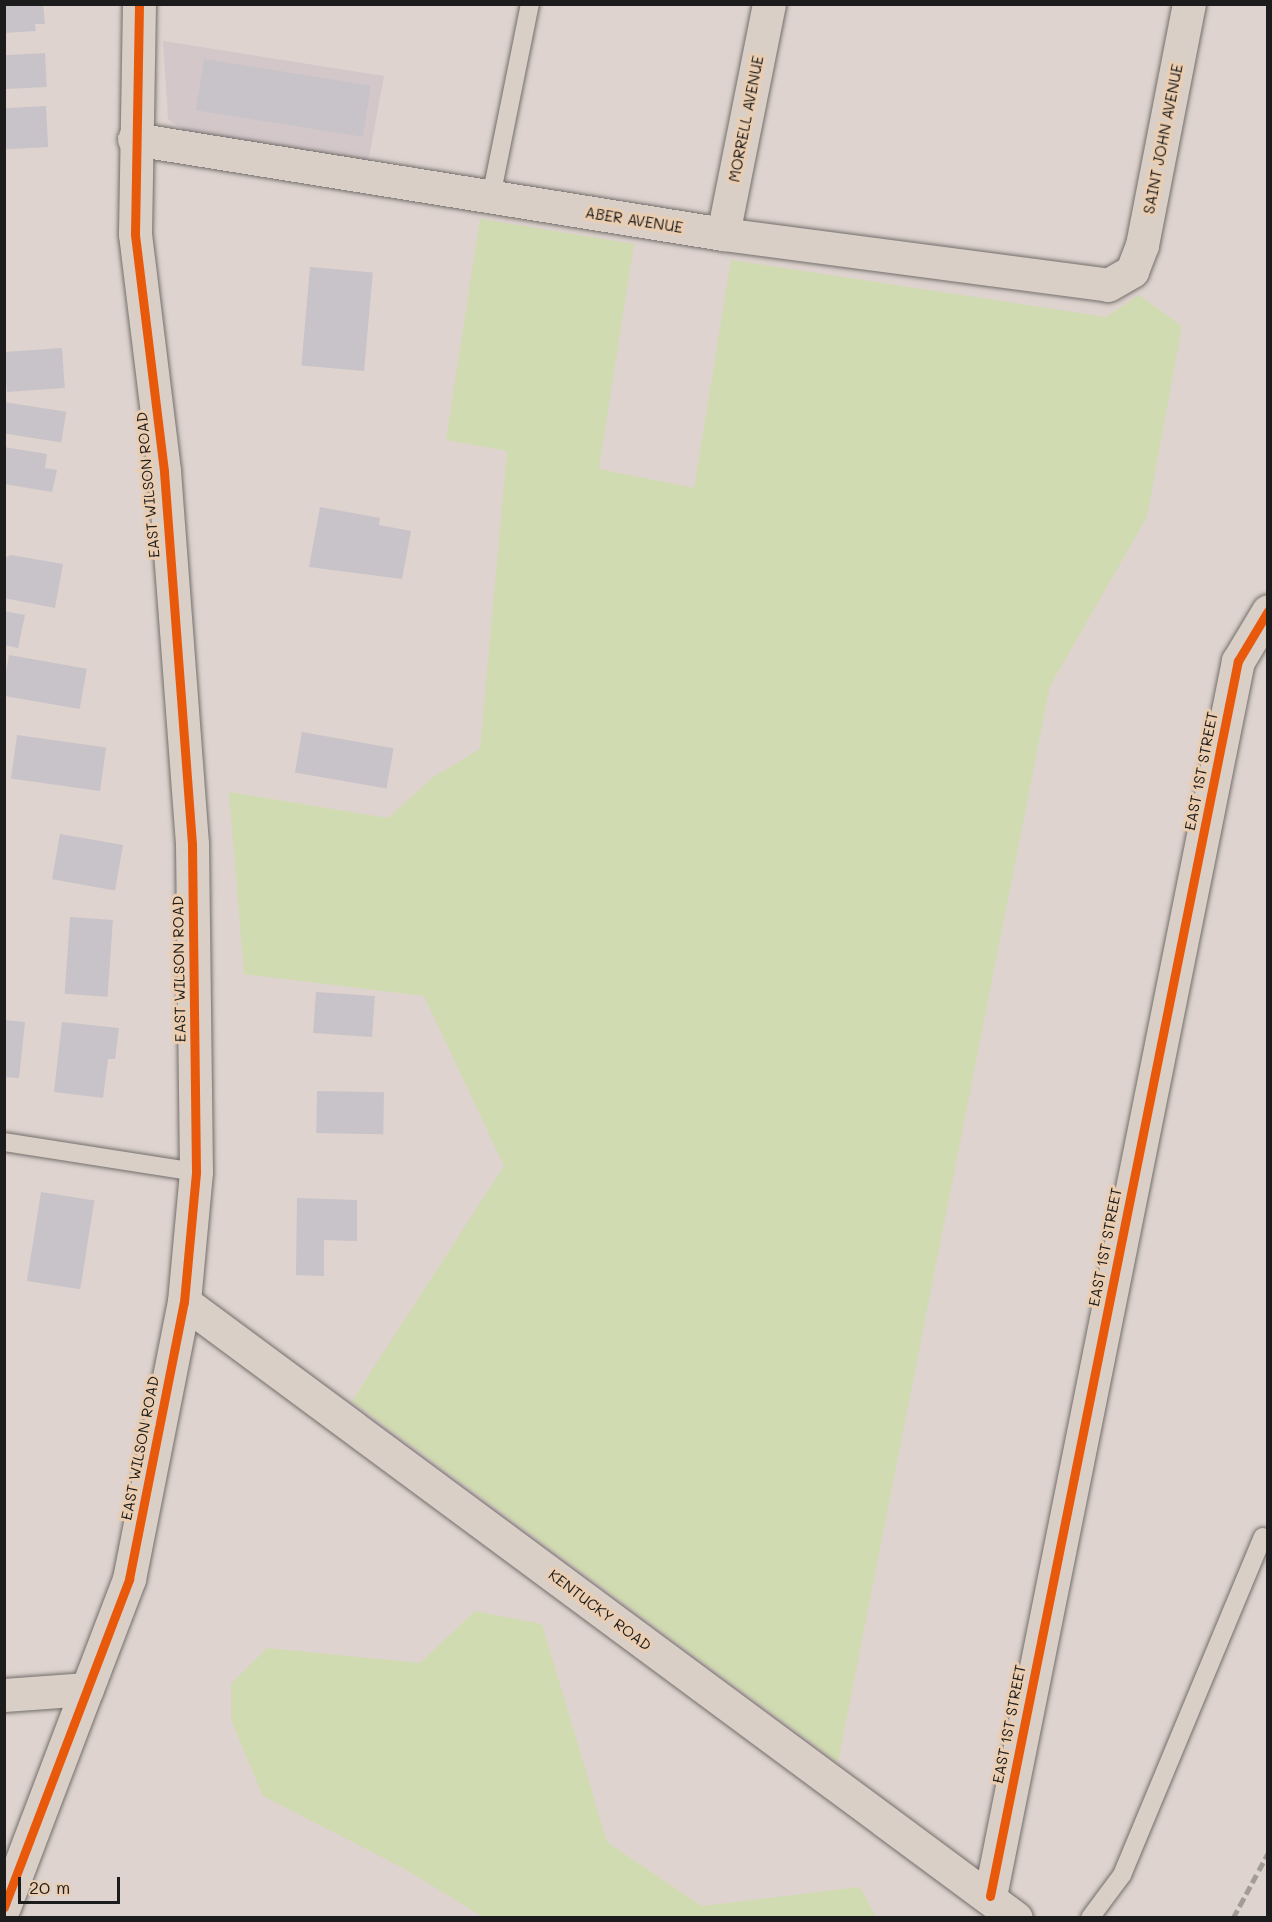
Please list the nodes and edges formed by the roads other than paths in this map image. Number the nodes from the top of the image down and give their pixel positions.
1 (139, 4) edge
2 (530, 4) edge
3 (769, 4) edge
4 (1189, 4) edge
5 (134, 139) junction
6 (491, 197) junction
7 (723, 234) junction
8 (1132, 271) joint
9 (1268, 611) edge
10 (4, 1142) edge
11 (196, 1172) junction
12 (184, 1302) junction
13 (1263, 1537) dead end
14 (87, 1689) junction
15 (4, 1695) edge
16 (990, 1896) junction
17 (4, 1907) edge
18 (1016, 1917) edge
19 (1090, 1917) edge

1 - 5 street, EAST WILSON ROAD
2 - 6 lane
3 - 7 street, MORRELL AVENUE
4 - 8 street, SAINT JOHN AVENUE
5 - 6 street, ABER AVENUE
5 - 11 street, EAST WILSON ROAD
6 - 7 street, ABER AVENUE
7 - 8 street, ABER AVENUE
9 - 16 street, EAST 1ST STREET
10 - 11 lane
11 - 12 street, EAST WILSON ROAD
12 - 14 street, EAST WILSON ROAD
12 - 16 street, KENTUCKY ROAD
13 - 19 lane
14 - 15 street
14 - 17 street, EAST WILSON ROAD
16 - 18 street, KENTUCKY ROAD

